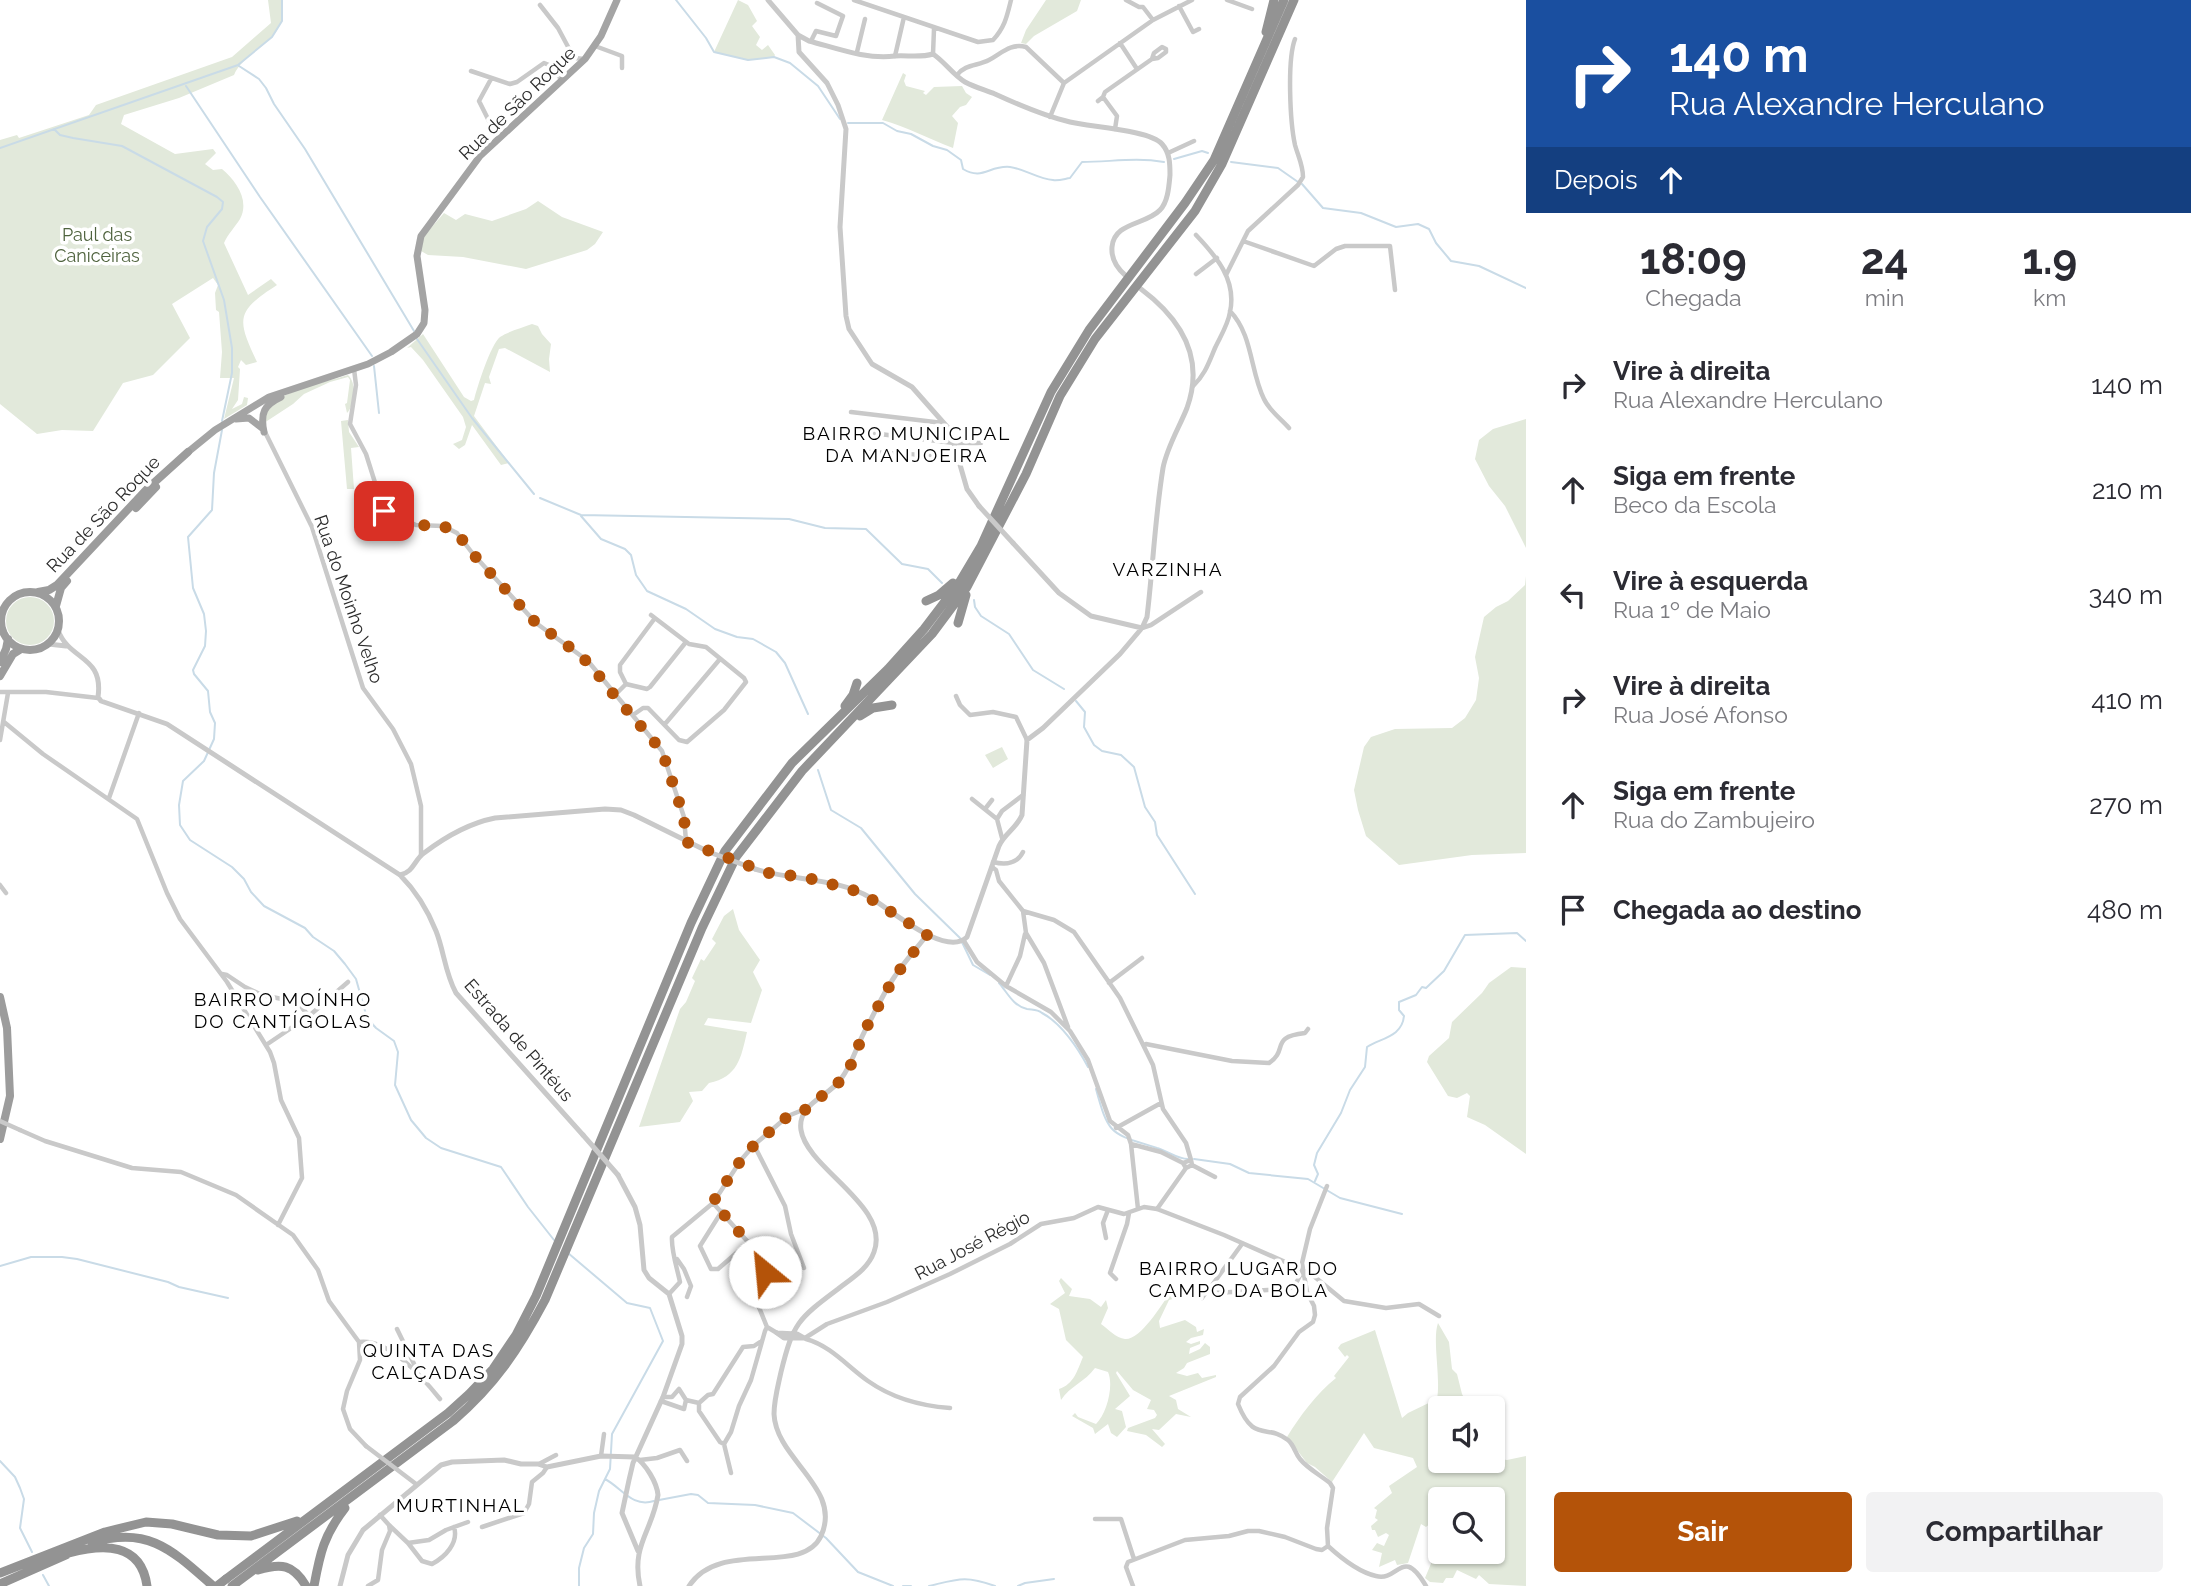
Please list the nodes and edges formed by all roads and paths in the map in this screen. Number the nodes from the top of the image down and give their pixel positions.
1 (617, 0) edge
2 (768, 0) edge
3 (854, 0) edge
4 (1011, 0) edge
5 (1126, 0) edge
6 (1192, 0) edge
7 (1227, 0) edge
8 (1274, 0) edge
9 (1284, 0) edge
10 (1294, 0) edge
11 (1300, 0) edge
12 (817, 3) dead end
13 (540, 5) dead end
14 (1179, 6) junction
15 (1252, 9) dead end
16 (904, 17) junction
17 (865, 19) dead end
18 (1153, 20) junction
19 (934, 29) junction
20 (1199, 29) dead end
21 (798, 35) junction
22 (1295, 39) dead end
23 (811, 41) junction
24 (1120, 43) junction
25 (1275, 45) junction
26 (595, 46) junction
27 (1264, 47) junction
28 (857, 52) junction
29 (933, 54) junction
30 (895, 56) junction
31 (585, 59) junction
32 (1152, 59) dead end
33 (622, 68) dead end
34 (1137, 69) junction
35 (471, 71) dead end
36 (957, 75) junction
37 (491, 79) junction
38 (563, 80) junction
39 (1064, 83) junction
40 (1103, 97) junction
41 (1098, 101) dead end
42 (1050, 117) junction
43 (490, 123) dead end
44 (1115, 130) junction
45 (1194, 141) dead end
46 (1168, 153) junction
47 (1196, 235) dead end
48 (1242, 241) junction
49 (1217, 258) junction
50 (1196, 274) dead end
51 (1125, 275) dead end
52 (1226, 275) junction
53 (1141, 289) dead end
54 (1395, 290) dead end
55 (1230, 312) junction
56 (354, 369) junction
57 (1194, 386) junction
58 (289, 391) junction
59 (249, 408) junction
60 (851, 412) dead end
61 (262, 418) junction
62 (231, 419) junction
63 (943, 423) junction
64 (1289, 428) dead end
65 (264, 432) junction
66 (863, 432) dead end
67 (954, 443) junction
68 (981, 443) dead end
69 (187, 452) junction
70 (958, 457) junction
71 (870, 458) dead end
72 (975, 564) junction
73 (38, 592) junction
74 (1201, 592) dead end
75 (926, 601) dead end
76 (57, 606) junction
77 (1, 615) edge
78 (958, 623) dead end
79 (1142, 628) junction
80 (58, 630) junction
81 (4, 634) edge
82 (686, 642) junction
83 (48, 644) junction
84 (68, 647) junction
85 (21, 649) junction
86 (720, 659) junction
87 (0, 662) edge
88 (0, 676) edge
89 (857, 682) dead end
90 (626, 684) junction
91 (0, 692) edge
92 (8, 694) junction
93 (615, 695) junction
94 (956, 696) dead end
95 (98, 698) junction
96 (892, 705) dead end
97 (139, 713) junction
98 (633, 715) junction
99 (4, 722) junction
100 (665, 724) junction
101 (824, 732) junction
102 (0, 740) edge
103 (1027, 740) junction
104 (829, 743) junction
105 (1023, 795) junction
106 (109, 798) junction
107 (972, 799) dead end
108 (992, 800) dead end
109 (985, 809) junction
110 (997, 819) junction
111 (1002, 838) junction
112 (686, 842) junction
113 (1023, 852) dead end
114 (421, 855) junction
115 (992, 864) junction
116 (412, 869) junction
117 (400, 875) junction
118 (0, 885) edge
119 (6, 893) dead end
120 (416, 895) junction
121 (1023, 911) junction
122 (1026, 933) junction
123 (927, 935) junction
124 (961, 942) junction
125 (1142, 958) dead end
126 (221, 973) junction
127 (348, 982) dead end
128 (1109, 983) junction
129 (1006, 986) junction
130 (0, 997) edge
131 (309, 1016) junction
132 (0, 1019) edge
133 (1308, 1029) dead end
134 (1070, 1031) junction
135 (1145, 1044) junction
136 (266, 1045) junction
137 (1161, 1103) junction
138 (805, 1110) junction
139 (0, 1119) edge
140 (1116, 1128) junction
141 (0, 1139) edge
142 (1130, 1142) junction
143 (754, 1145) junction
144 (1191, 1161) junction
145 (1184, 1166) junction
146 (1215, 1177) dead end
147 (1327, 1186) dead end
148 (713, 1202) junction
149 (1138, 1209) junction
150 (1157, 1209) junction
151 (1108, 1210) junction
152 (722, 1211) junction
153 (1129, 1213) junction
154 (278, 1225) junction
155 (1106, 1238) dead end
156 (749, 1242) junction
157 (1242, 1243) junction
158 (677, 1258) junction
159 (804, 1268) dead end
160 (1303, 1271) junction
161 (754, 1279) dead end
162 (1116, 1279) dead end
163 (1210, 1288) junction
164 (670, 1294) junction
165 (687, 1297) dead end
166 (1202, 1298) dead end
167 (758, 1305) dead end
168 (1439, 1316) dead end
169 (766, 1328) junction
170 (397, 1329) dead end
171 (777, 1333) joint
172 (790, 1336) junction
173 (805, 1338) junction
174 (762, 1339) junction
175 (359, 1342) junction
176 (416, 1369) junction
177 (440, 1399) dead end
178 (662, 1399) junction
179 (686, 1400) junction
180 (699, 1403) junction
181 (950, 1408) dead end
182 (604, 1434) dead end
183 (724, 1444) junction
184 (556, 1455) dead end
185 (603, 1456) junction
186 (638, 1459) junction
187 (687, 1461) dead end
188 (538, 1464) junction
189 (547, 1467) junction
190 (731, 1473) dead end
191 (416, 1484) junction
192 (352, 1498) junction
193 (315, 1513) junction
194 (379, 1515) junction
195 (1095, 1519) dead end
196 (468, 1522) dead end
197 (389, 1525) junction
198 (454, 1527) junction
199 (482, 1527) dead end
200 (88, 1540) junction
201 (408, 1543) junction
202 (1328, 1546) junction
203 (638, 1552) junction
204 (69, 1553) junction
205 (1134, 1559) junction
206 (251, 1572) junction
207 (0, 1573) edge
208 (0, 1584) edge
209 (223, 1585) edge
210 (147, 1586) edge
211 (306, 1586) edge
212 (314, 1586) edge
213 (340, 1586) edge
214 (368, 1586) edge
215 (640, 1586) edge
216 (690, 1586) edge
217 (1133, 1586) edge
218 (1426, 1586) edge

1 - 26 main road, Rua de São Roque
2 - 21 street
3 - 16 street
4 - 19 street
5 - 18 street
6 - 14 street
7 - 15 street
8 - 27 highway
9 - 27 highway
10 - 25 highway
11 - 25 highway
12 - 23 street
13 - 31 street
14 - 18 street
14 - 20 street
16 - 19 street
16 - 30 street
17 - 28 street
18 - 24 street
19 - 29 street
21 - 23 street
21 - 63 street
22 - 48 street
23 - 28 street
24 - 34 street
24 - 39 street
25 - 72 highway
26 - 31 main road, Rua de São Roque
26 - 33 street
27 - 72 highway
28 - 30 street
29 - 30 street
29 - 36 street
31 - 38 main road, Rua de São Roque
32 - 34 street
34 - 40 street
35 - 37 street
36 - 39 street
36 - 42 street
37 - 38 street
37 - 43 street
38 - 56 main road, Rua de São Roque
39 - 42 street
40 - 41 street
40 - 44 street
42 - 44 street
44 - 46 street
45 - 46 street
46 - 51 street
47 - 49 street
48 - 52 street
48 - 54 street
49 - 50 street
49 - 52 street
52 - 55 street
53 - 57 street
55 - 57 street
55 - 64 street
56 - 58 main road, Rua de São Roque
56 - 93 street
57 - 79 street
58 - 59 main road, Rua de São Roque
58 - 61 main road
59 - 61 main road
59 - 62 main road, Rua de São Roque
60 - 63 street
61 - 65 main road
62 - 65 main road
62 - 69 main road, Rua de São Roque
63 - 67 street
65 - 114 street, Rua do Moinho Velho
66 - 67 street
67 - 68 street
67 - 70 street
69 - 73 highway, Rua de São Roque
69 - 76 highway, Rua de São Roque
70 - 71 street
70 - 79 street, bridge
72 - 75 highway
72 - 78 highway
72 - 101 highway
72 - 104 highway
73 - 76 highway
73 - 77 highway
74 - 79 street
76 - 80 highway
77 - 81 highway
79 - 103 street
80 - 83 highway
80 - 84 street
81 - 85 highway
81 - 87 highway
82 - 86 street
82 - 90 street
82 - 90 street
83 - 84 street
83 - 85 highway
84 - 95 street
85 - 88 highway
86 - 100 street
86 - 100 street
89 - 101 highway
90 - 93 street
91 - 92 street
92 - 95 street
92 - 99 street
93 - 98 street
94 - 103 street
95 - 97 street, Estrada de Pintéus
96 - 104 highway
97 - 106 street
97 - 117 street, Estrada de Pintéus
98 - 100 street
98 - 112 street
99 - 102 street
99 - 106 street
101 - 193 highway
103 - 105 street
104 - 192 highway
105 - 110 street
105 - 111 street
106 - 126 street
107 - 109 street
108 - 109 street
109 - 110 street
110 - 111 street
111 - 115 street
112 - 114 street
112 - 123 street, bridge
113 - 115 street
114 - 116 street
115 - 121 street
115 - 124 street
116 - 117 street
116 - 120 street
117 - 120 street, Estrada de Pintéus
118 - 119 street
120 - 164 street, Estrada de Pintéus, bridge
121 - 122 street
121 - 128 street
122 - 129 street
122 - 134 street
123 - 124 street
123 - 138 street
124 - 129 street
125 - 128 street
126 - 131 street
126 - 136 street
127 - 131 street
128 - 135 street
129 - 134 street
130 - 141 highway
131 - 136 street
132 - 139 highway
133 - 135 street
134 - 140 street
135 - 137 street
136 - 154 street
137 - 140 street
137 - 144 street
138 - 143 street
138 - 172 street
139 - 154 street, bridge
140 - 142 street
142 - 145 street
142 - 149 street
143 - 148 street
143 - 159 street
144 - 145 street
144 - 146 street
145 - 150 street
147 - 160 street
148 - 152 street
148 - 158 street
149 - 150 street
149 - 153 street
150 - 157 street
151 - 153 street, Rua José Régio
151 - 155 street
151 - 173 street, Rua José Régio
152 - 156 street
152 - 156 street
153 - 162 street
154 - 175 street
156 - 161 street
157 - 160 street
157 - 163 street
158 - 164 street
158 - 165 street
160 - 163 street
160 - 168 street
160 - 202 street
163 - 166 street
164 - 178 street
167 - 169 street
169 - 171 street
169 - 174 street
170 - 176 street
171 - 172 street
172 - 173 street
172 - 216 street
173 - 181 street
174 - 180 street
174 - 183 street
175 - 176 street
175 - 191 street, bridge
176 - 177 street
178 - 179 street
178 - 179 street
178 - 186 street
179 - 180 street
180 - 183 street
182 - 185 street
183 - 190 street
184 - 188 street
185 - 186 street
185 - 189 street
186 - 187 street
186 - 203 street
186 - 203 street
188 - 189 street
188 - 191 street
189 - 199 street
191 - 194 street
192 - 206 highway
192 - 212 highway
193 - 200 highway
193 - 209 highway
194 - 197 street
194 - 213 street
195 - 205 street
196 - 198 street
197 - 201 street
197 - 214 street
198 - 201 street
198 - 201 street
200 - 207 highway
200 - 209 highway
202 - 205 street
202 - 218 street
203 - 215 street
204 - 208 highway
204 - 209 highway
204 - 210 highway
205 - 217 street
206 - 209 highway
206 - 211 highway

